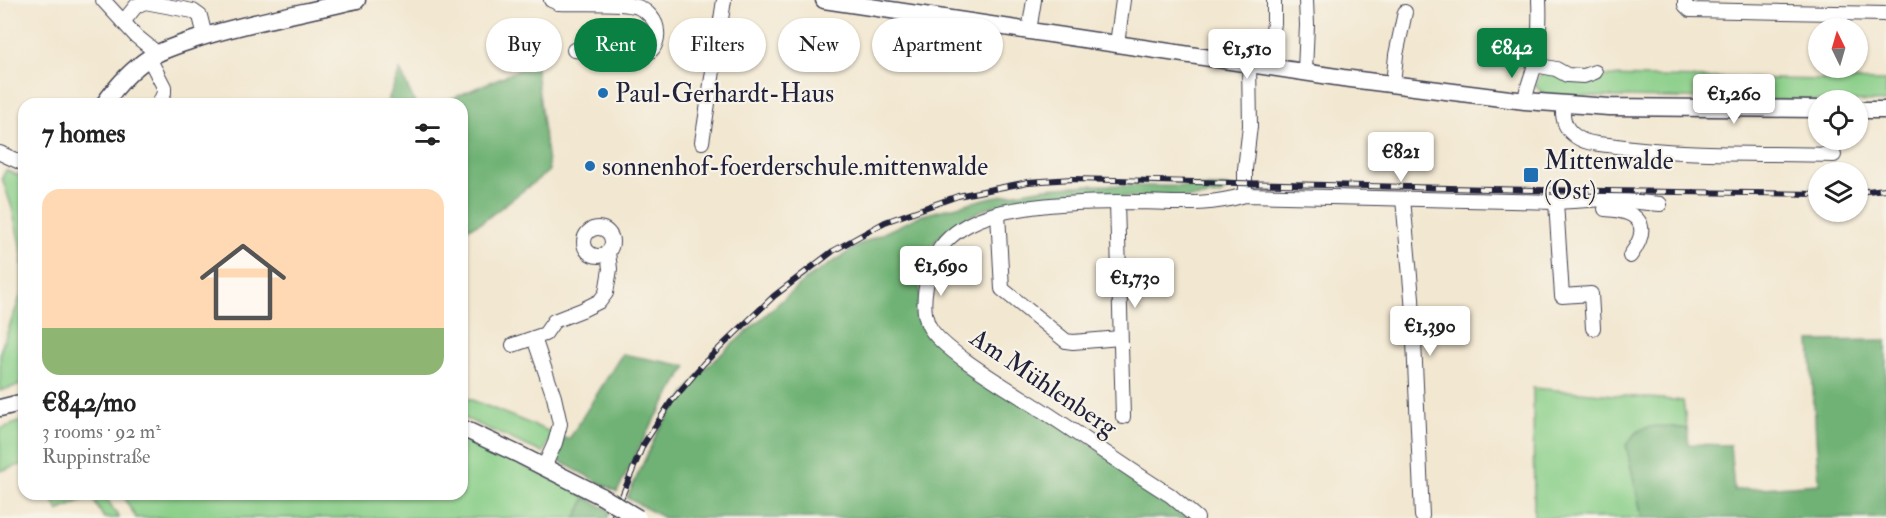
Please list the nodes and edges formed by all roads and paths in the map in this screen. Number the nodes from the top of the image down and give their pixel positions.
1 (103, 0) edge
2 (357, 0) edge
3 (551, 0) edge
4 (724, 0) edge
5 (824, 0) edge
6 (1034, 0) edge
7 (1123, 0) edge
8 (1274, 0) edge
9 (1306, 0) edge
10 (1539, 0) edge
11 (1685, 0) edge
12 (327, 3) edge
13 (1405, 12) dead end
14 (1886, 14) edge
15 (651, 18) edge
16 (123, 22) junction
17 (1029, 31) junction
18 (205, 36) junction
19 (1117, 44) junction
20 (153, 56) junction
21 (1249, 63) junction
22 (1535, 65) junction
23 (1268, 66) junction
24 (1305, 71) junction
25 (1595, 72) dead end
26 (1393, 84) junction
27 (109, 98) edge
28 (162, 98) edge
29 (1525, 101) junction
30 (1563, 105) junction
31 (1808, 109) edge
32 (1868, 110) edge
33 (1886, 110) edge
34 (702, 142) dead end
35 (0, 153) edge
36 (1834, 155) dead end
37 (18, 161) edge
38 (1245, 195) junction
39 (1403, 199) junction
40 (1117, 202) junction
41 (1556, 202) junction
42 (1660, 204) dead end
43 (998, 213) junction
44 (608, 252) dead end
45 (1630, 256) dead end
46 (1593, 328) dead end
47 (534, 338) junction
48 (1120, 338) junction
49 (513, 345) dead end
50 (18, 404) edge
51 (0, 408) edge
52 (1123, 417) dead end
53 (468, 431) edge
54 (544, 467) junction
55 (1422, 516) dead end
56 (639, 518) edge
57 (1197, 518) edge

1 - 16 street
2 - 12 main road
3 - 15 street
4 - 34 street
5 - 17 main road
6 - 17 street
7 - 19 street
8 - 23 street
9 - 24 street
10 - 22 street
11 - 14 street
12 - 18 main road
13 - 26 street
16 - 18 street
16 - 20 street
17 - 19 main road
18 - 20 main road
19 - 21 main road
20 - 27 main road
20 - 28 street
21 - 23 main road
21 - 38 street
22 - 25 street
22 - 29 street
23 - 24 main road
24 - 26 main road
26 - 29 main road
29 - 30 main road
30 - 31 main road
30 - 36 street
32 - 33 main road
35 - 37 street
38 - 39 street, Am Mühlenberg
38 - 40 street, Am Mühlenberg
39 - 41 street, Am Mühlenberg
39 - 55 street
40 - 43 street, Am Mühlenberg
40 - 48 street
41 - 42 street
41 - 45 street
41 - 46 street
43 - 48 street
43 - 57 street, Am Mühlenberg
44 - 47 street
47 - 49 street
47 - 54 street
48 - 52 street
50 - 51 main road
53 - 54 main road
54 - 56 main road, bridge

